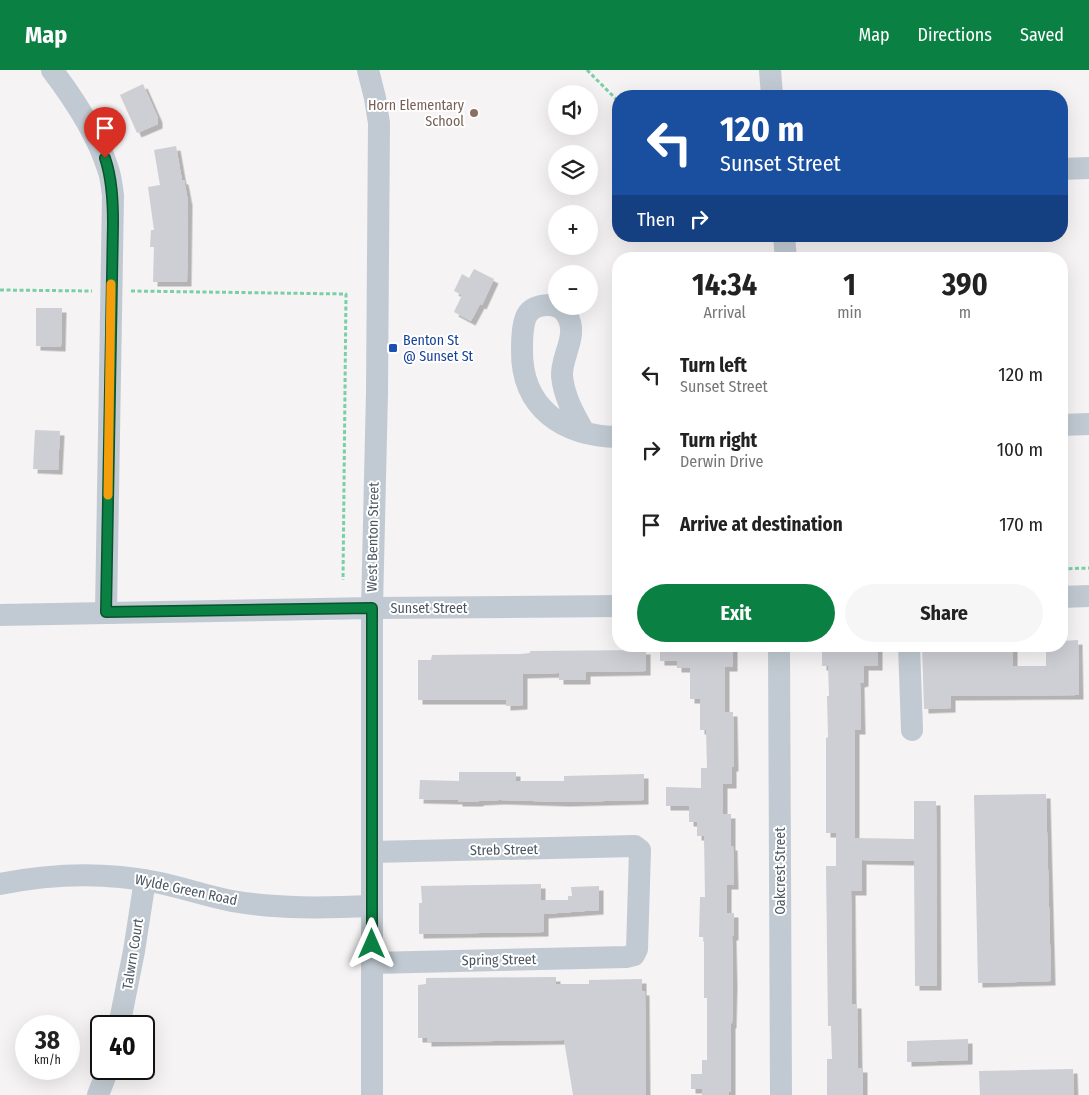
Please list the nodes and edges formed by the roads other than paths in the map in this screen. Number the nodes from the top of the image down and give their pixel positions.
1 (52, 70) edge
2 (368, 70) edge
3 (770, 70) edge
4 (772, 90) edge
5 (1089, 168) edge
6 (1068, 169) edge
7 (1089, 424) edge
8 (1068, 425) edge
9 (584, 432) junction
10 (612, 437) edge
11 (1089, 596) edge
12 (1068, 597) edge
13 (612, 606) edge
14 (372, 608) junction
15 (106, 612) junction
16 (0, 615) edge
17 (779, 652) edge
18 (909, 652) edge
19 (912, 730) dead end
20 (372, 852) junction
21 (145, 880) junction
22 (0, 884) edge
23 (372, 906) junction
24 (626, 957) joint
25 (372, 963) junction
26 (121, 1015) edge
27 (104, 1080) edge
28 (98, 1095) edge
29 (372, 1095) edge
30 (781, 1095) edge

1 - 15 street
2 - 14 street, West Benton Street
3 - 4 street
5 - 6 street
7 - 8 street
9 - 9 street
9 - 10 street
11 - 12 street
13 - 14 street, Sunset Street
14 - 15 street, Sunset Street
14 - 20 street, West Benton Street
15 - 16 street, Sunset Street
17 - 30 street, Oakcrest Street
18 - 19 street
20 - 23 street, West Benton Street
20 - 24 street, Streb Street
21 - 22 street, Wylde Green Road
21 - 23 street, Wylde Green Road
21 - 26 street, Talwrn Court
23 - 25 street, West Benton Street
24 - 25 street, Spring Street
25 - 29 street, West Benton Street
27 - 28 street

